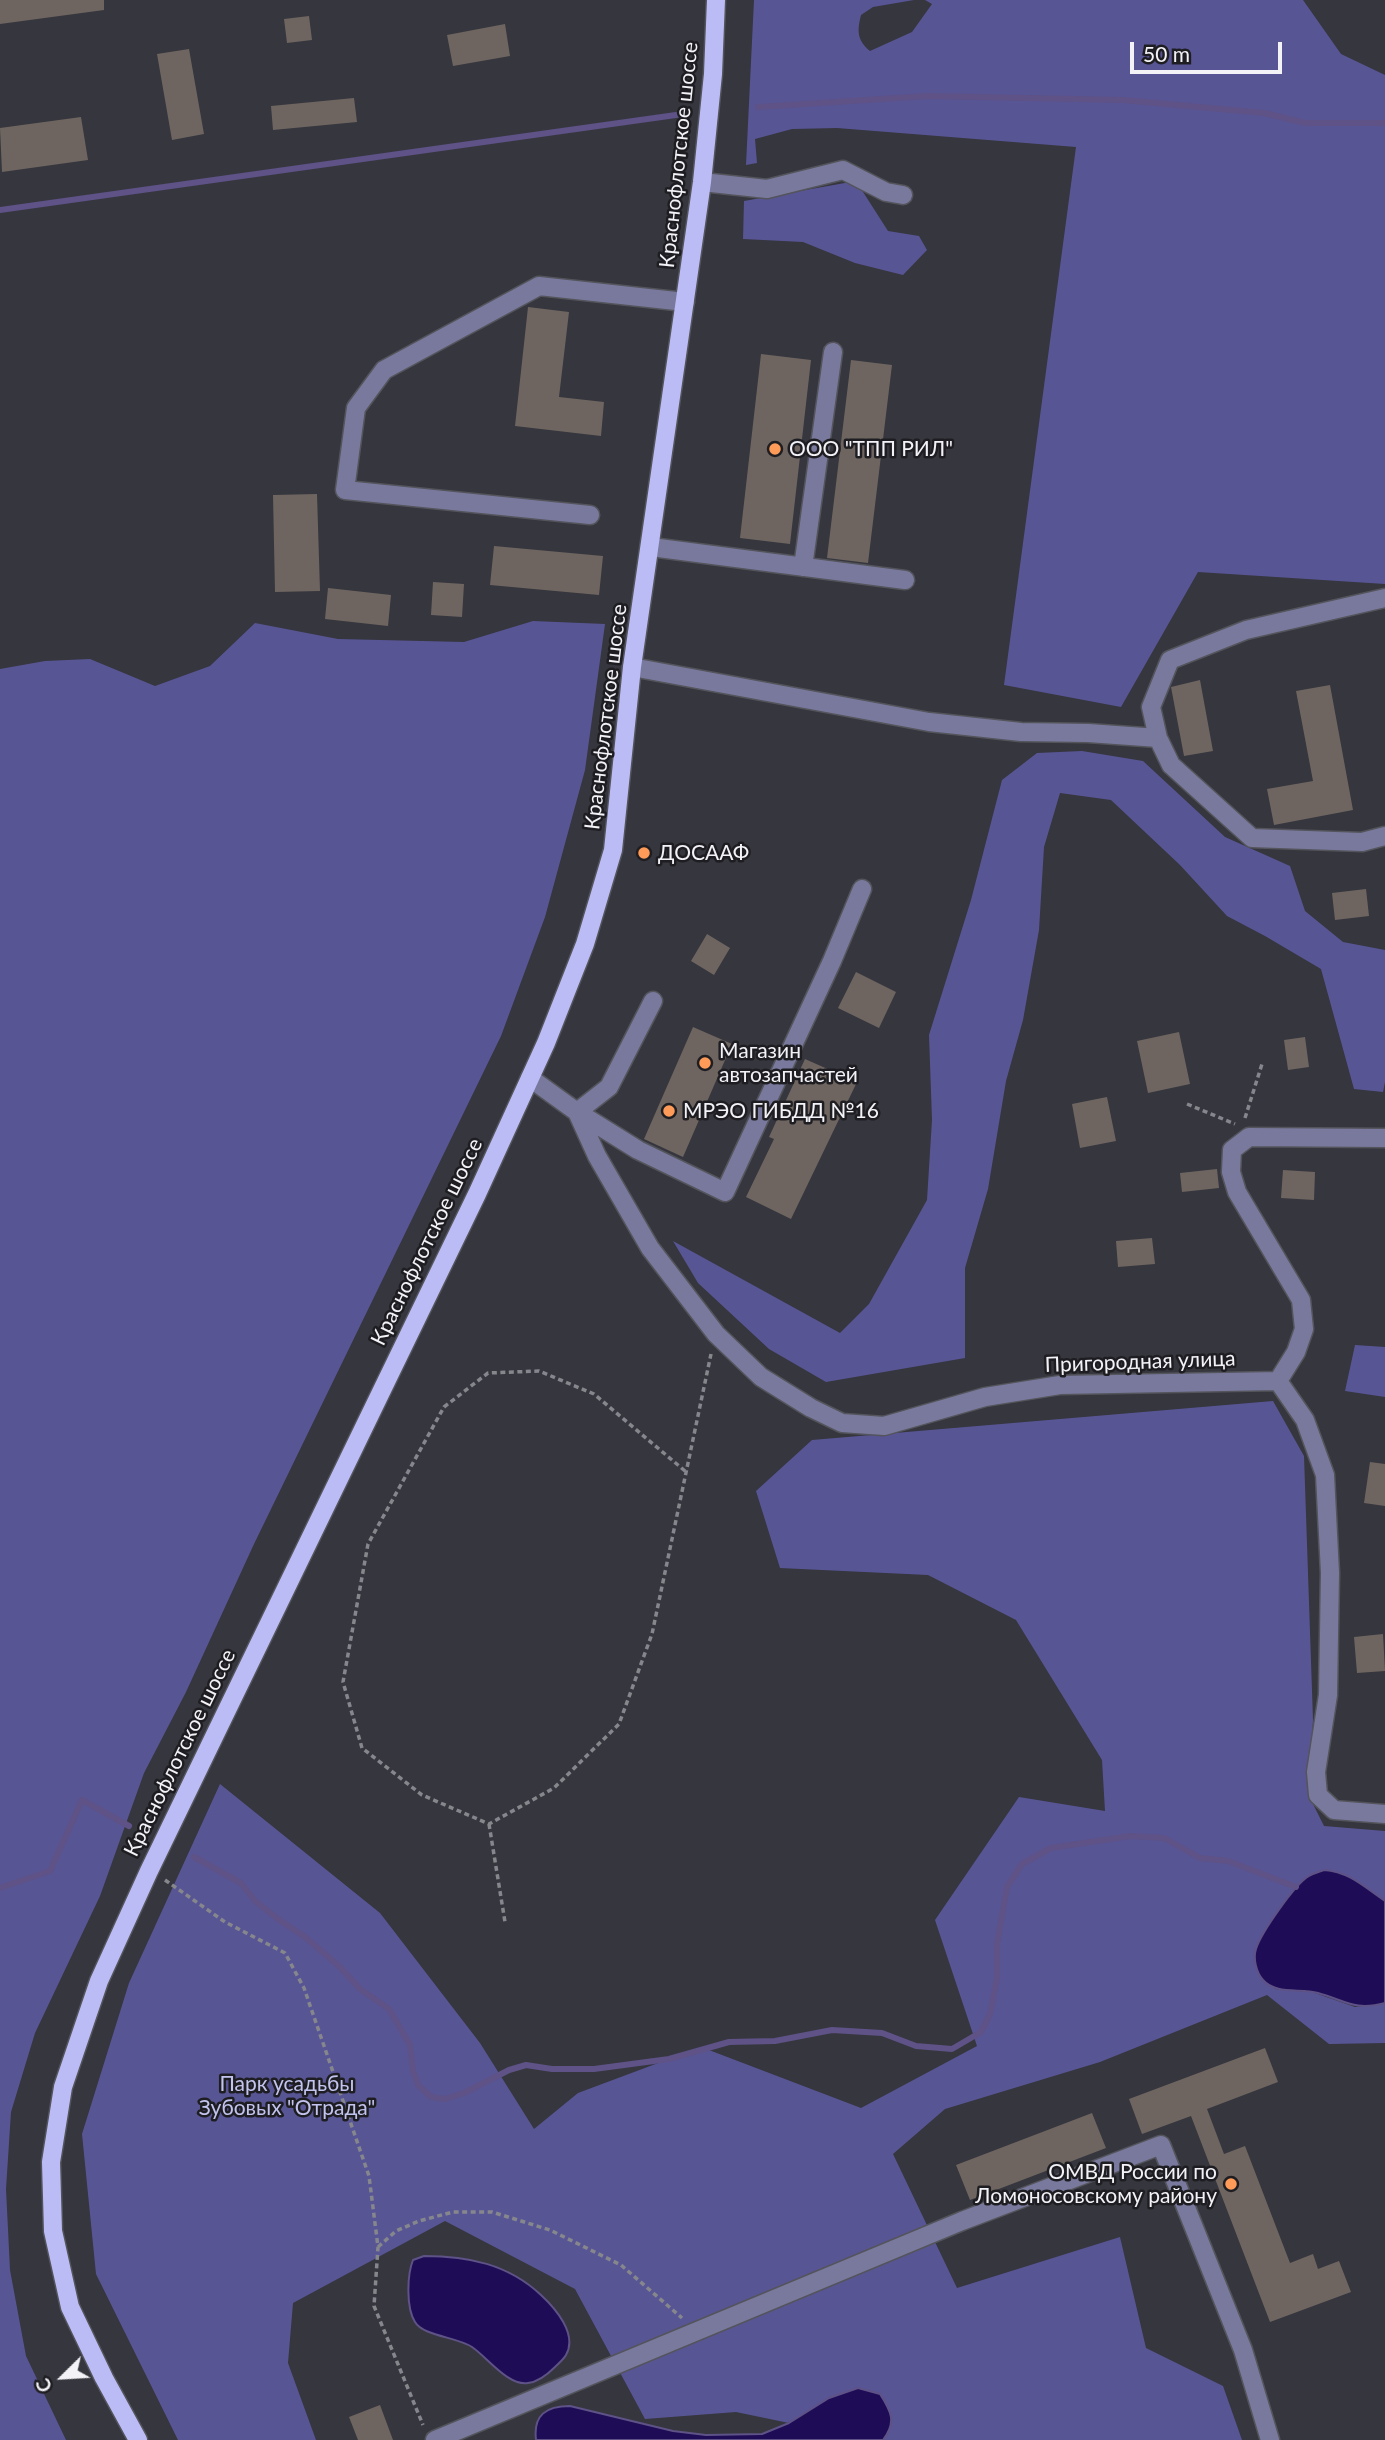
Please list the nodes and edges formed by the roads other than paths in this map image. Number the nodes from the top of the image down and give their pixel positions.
1 (716, 0) edge
2 (702, 182) junction
3 (903, 195) dead end
4 (685, 302) junction
5 (833, 352) dead end
6 (590, 515) dead end
7 (651, 547) junction
8 (803, 567) junction
9 (905, 580) dead end
10 (1385, 598) edge
11 (632, 667) junction
12 (1158, 738) junction
13 (1385, 836) edge
14 (862, 889) dead end
15 (653, 1001) dead end
16 (530, 1078) junction
17 (578, 1112) junction
18 (1385, 1138) edge
19 (1278, 1381) junction
20 (1385, 1814) edge
21 (430, 2434) edge
22 (138, 2440) edge
23 (1270, 2440) edge

1 - 2 main road, Краснофлотское шоссе
2 - 3 street
2 - 4 main road, Краснофлотское шоссе
4 - 6 street
4 - 7 main road, Краснофлотское шоссе
5 - 8 street
7 - 8 street
7 - 11 main road, Краснофлотское шоссе
8 - 9 street
10 - 12 street
11 - 12 street
11 - 16 main road, Краснофлотское шоссе
12 - 13 street
14 - 17 street
15 - 17 street
16 - 17 street
16 - 22 main road, Краснофлотское шоссе
17 - 19 street, Пригородная улица
18 - 19 street
19 - 20 street
21 - 23 street

